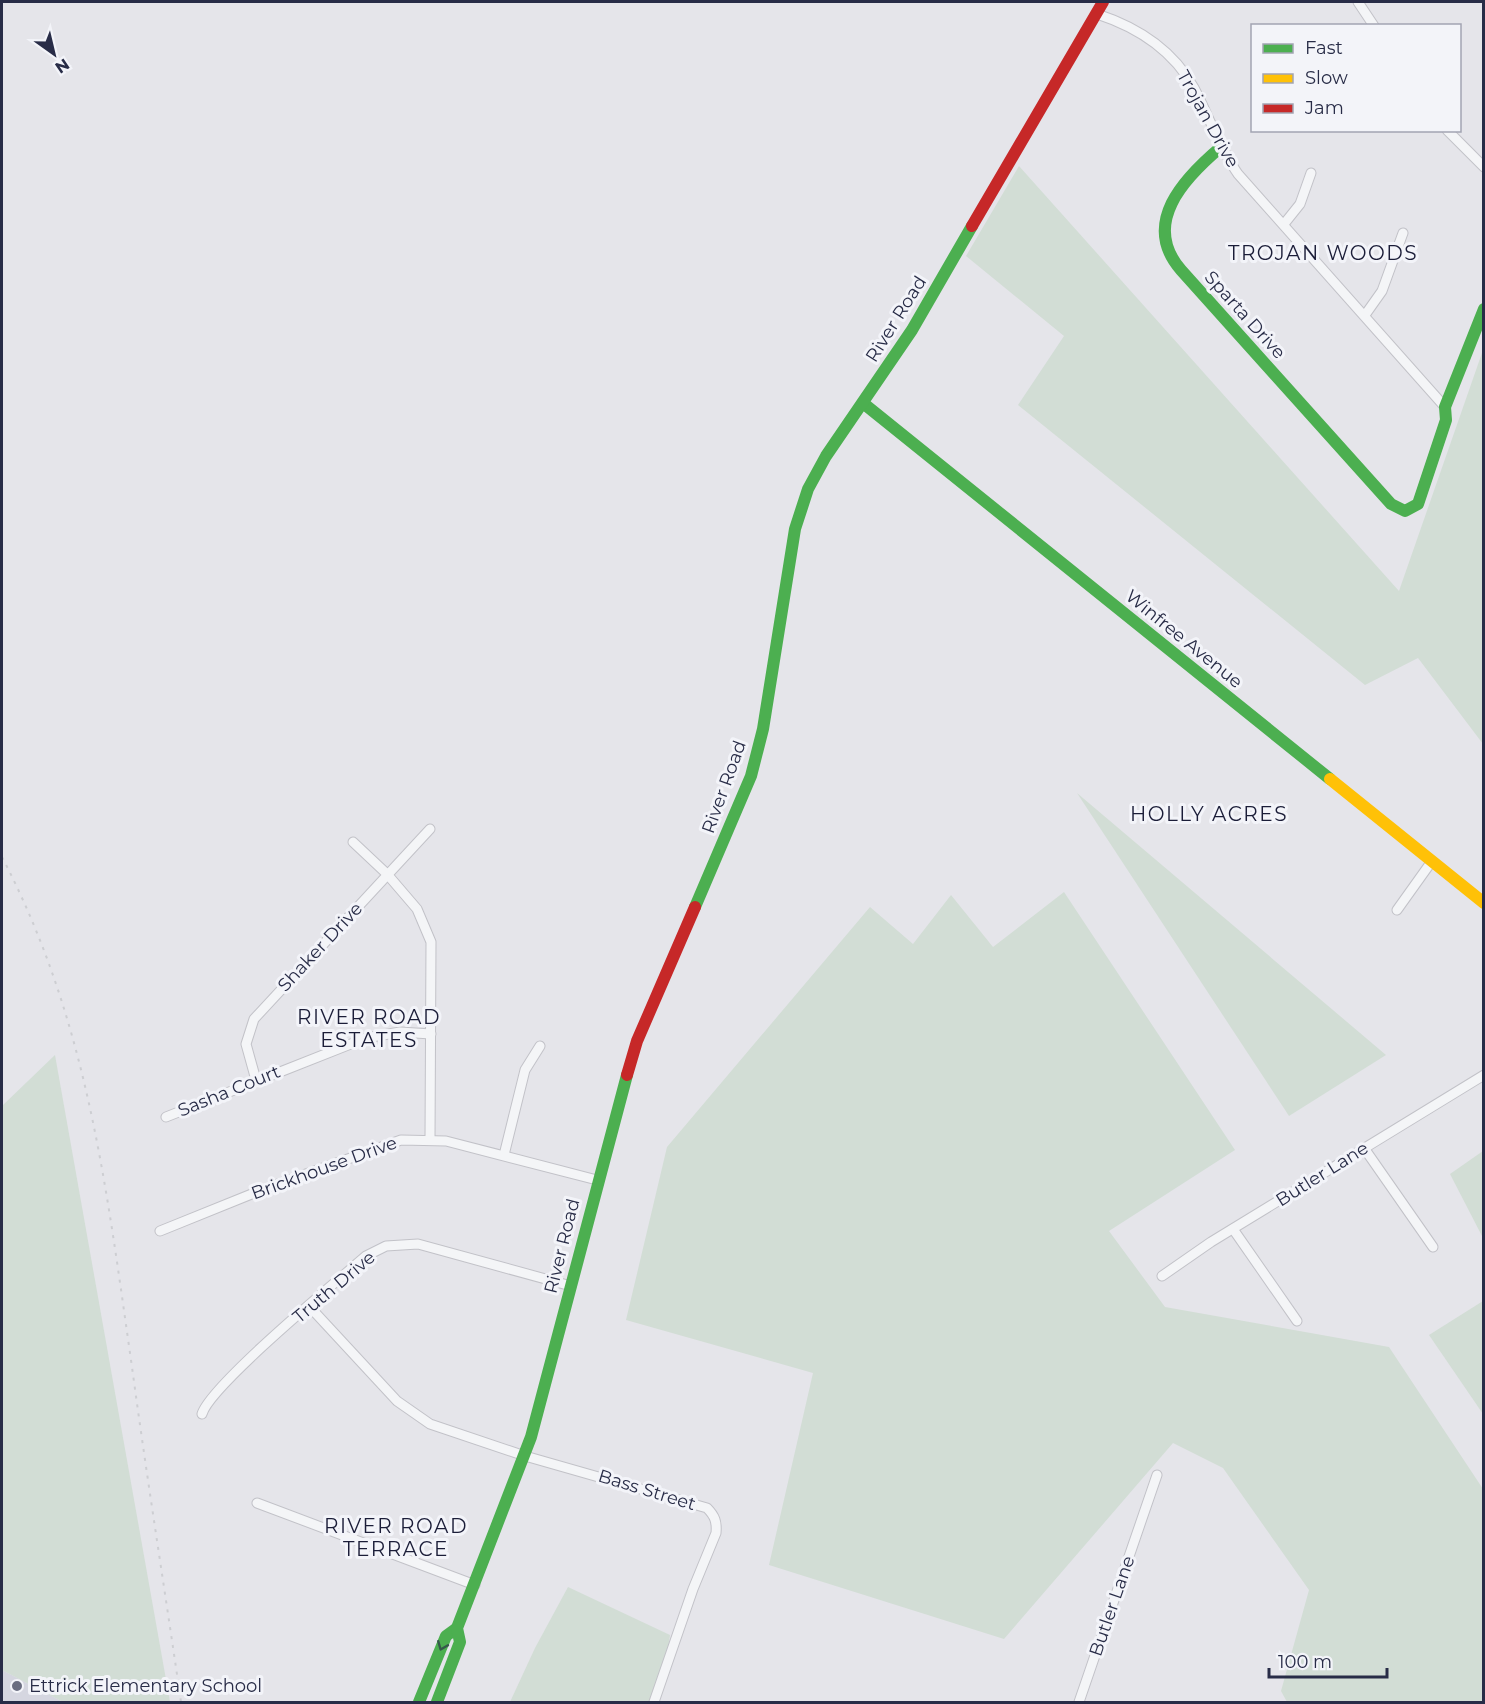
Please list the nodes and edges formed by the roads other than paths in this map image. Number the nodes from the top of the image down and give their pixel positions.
1 (1103, 2) edge
2 (1358, 2) edge
3 (1097, 14) junction
4 (1373, 24) edge
5 (1449, 132) edge
6 (1221, 147) junction
7 (1484, 167) edge
8 (1311, 173) dead end
9 (1284, 225) junction
10 (1403, 233) dead end
11 (1484, 309) edge
12 (1365, 315) junction
13 (863, 403) junction
14 (1445, 407) junction
15 (430, 829) dead end
16 (353, 842) dead end
17 (1432, 861) junction
18 (387, 874) junction
19 (1484, 903) edge
20 (1397, 910) dead end
21 (431, 1034) junction
22 (540, 1046) dead end
23 (1484, 1075) edge
24 (256, 1080) junction
25 (166, 1117) dead end
26 (430, 1138) junction
27 (1364, 1148) junction
28 (504, 1155) junction
29 (597, 1180) junction
30 (1233, 1229) junction
31 (160, 1232) dead end
32 (1433, 1247) dead end
33 (1162, 1276) dead end
34 (571, 1286) junction
35 (309, 1306) junction
36 (1297, 1321) dead end
37 (202, 1414) dead end
38 (525, 1456) junction
39 (1157, 1475) dead end
40 (256, 1503) dead end
41 (475, 1585) junction
42 (458, 1628) junction
43 (419, 1702) edge
44 (437, 1702) edge
45 (654, 1702) edge
46 (1079, 1702) edge

1 - 3 main road, River Road
2 - 4 street
3 - 6 street, Trojan Drive
3 - 13 main road, River Road
5 - 7 street
6 - 9 street, Trojan Drive
6 - 14 main road, Sparta Drive
8 - 9 street
9 - 12 street, Trojan Drive
10 - 12 street
11 - 14 main road
12 - 14 street, Trojan Drive
13 - 17 main road, Winfree Avenue
13 - 29 main road, River Road
15 - 18 street, Shaker Drive
16 - 18 street
17 - 19 main road, Winfree Avenue
17 - 20 street
18 - 21 street
18 - 24 street, Shaker Drive
21 - 24 street, Sasha Court
21 - 26 street
22 - 28 street
23 - 27 street, Butler Lane
24 - 25 street, Sasha Court
26 - 28 street, Brickhouse Drive
26 - 31 street, Brickhouse Drive
27 - 30 street, Butler Lane
27 - 32 street
28 - 29 street, Brickhouse Drive
29 - 34 main road, River Road
30 - 33 street, Butler Lane
30 - 36 street
34 - 35 street, Truth Drive
34 - 38 main road, River Road
35 - 37 street, Truth Drive
35 - 38 street, Bass Street
38 - 41 main road, River Road
38 - 45 street, Bass Street
39 - 46 street, Butler Lane
40 - 41 street
41 - 42 main road, River Road
42 -> 43 main road, River Road
42 - 44 main road, River Road

